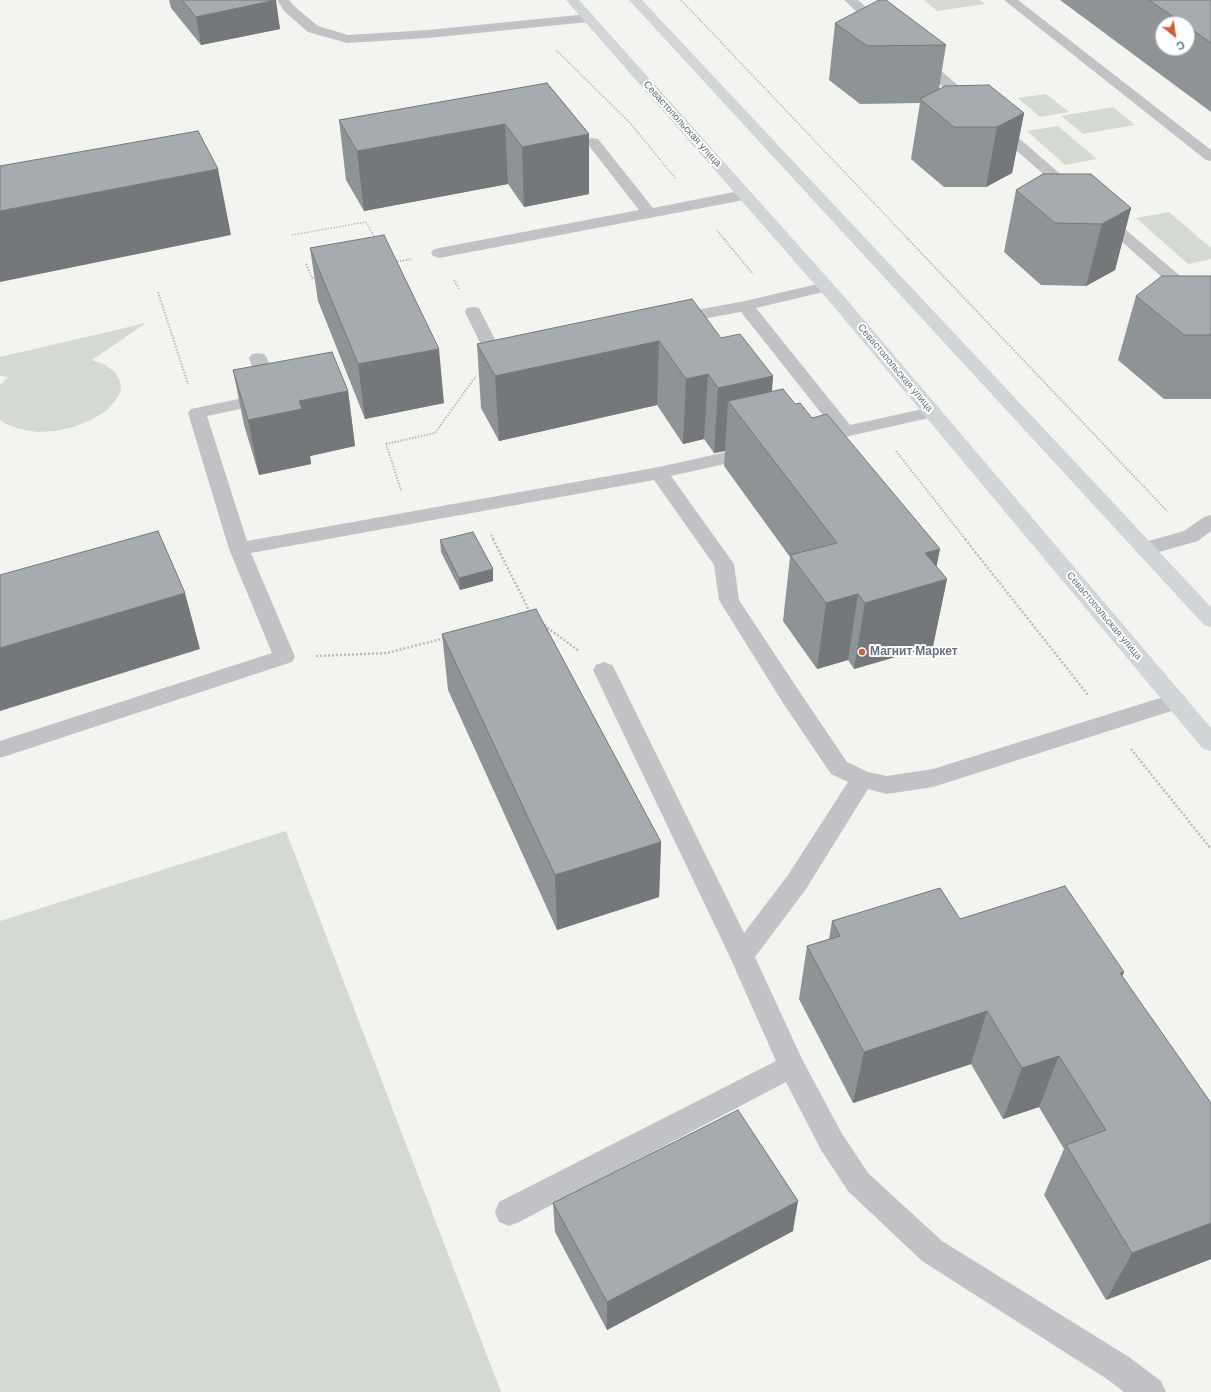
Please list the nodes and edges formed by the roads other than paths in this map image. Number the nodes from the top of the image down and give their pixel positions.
1 (283, 0) edge
2 (572, 0) edge
3 (635, 0) edge
4 (850, 0) edge
5 (1010, 0) edge
6 (588, 18) junction
7 (892, 36) edge
8 (910, 52) edge
9 (593, 142) dead end
10 (1211, 157) edge
11 (744, 195) junction
12 (649, 213) junction
13 (439, 254) road end
14 (826, 287) junction
15 (745, 306) junction
16 (1211, 311) edge
17 (473, 312) road end
18 (661, 322) edge
19 (524, 347) edge
20 (258, 358) dead end
21 (932, 412) junction
22 (845, 431) junction
23 (798, 442) edge
24 (767, 449) edge
25 (659, 473) junction
26 (1211, 521) edge
27 (239, 548) junction
28 (1145, 549) junction
29 (1211, 620) edge
30 (604, 670) road end
31 (1176, 701) junction
32 (1211, 743) edge
33 (0, 750) edge
34 (862, 779) junction
35 (742, 955) junction
36 (792, 1066) junction
37 (509, 1212) dead end
38 (1150, 1392) edge

1 - 6 lane
2 - 6 main road, Севастопольская улица
3 - 28 main road
4 - 7 lane
5 - 10 lane
6 - 11 main road, Севастопольская улица
8 - 16 lane
9 - 12 lane
11 - 12 lane
11 - 14 main road, Севастопольская улица
12 - 13 lane
14 - 15 lane
14 - 21 main road, Севастопольская улица
15 - 18 lane
15 - 22 lane
17 - 19 lane
20 - 27 lane
21 - 22 lane
21 - 31 main road, Севастопольская улица
22 - 23 lane
24 - 25 lane
25 - 27 lane
25 - 34 lane
26 - 28 lane
27 - 33 lane
28 - 29 main road
30 - 35 lane
31 - 32 main road, Севастопольская улица
31 - 34 lane
34 - 35 lane
35 - 36 lane
36 - 37 lane
36 - 38 lane

